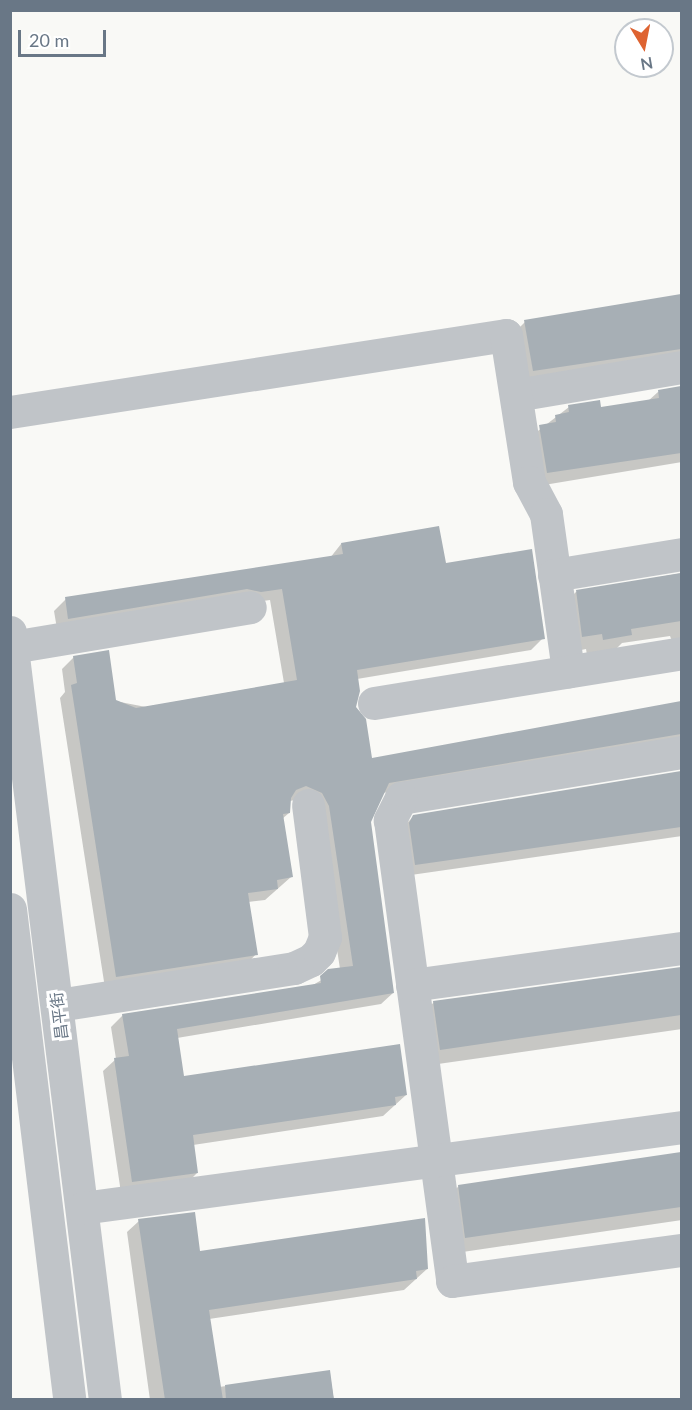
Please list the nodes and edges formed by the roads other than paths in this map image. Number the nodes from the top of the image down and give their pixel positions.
1 (681, 367) edge
2 (516, 395) junction
3 (10, 412) edge
4 (681, 554) edge
5 (555, 575) junction
6 (250, 607) dead end
7 (11, 640) edge
8 (681, 652) edge
9 (568, 671) junction
10 (374, 703) dead end
11 (681, 752) edge
12 (308, 805) dead end
13 (10, 909) edge
14 (681, 948) edge
15 (412, 985) junction
16 (58, 1005) junction
17 (681, 1126) edge
18 (436, 1160) junction
19 (82, 1208) junction
20 (681, 1250) edge
21 (69, 1400) edge
22 (105, 1400) edge

1 - 2 street
2 - 3 street
2 - 5 street
4 - 5 street
5 - 9 street
6 - 7 street
7 - 16 street, 昌平街
8 - 9 street
9 - 10 street
11 - 15 street
12 - 16 street
13 - 21 street
14 - 15 street
15 - 18 street
16 - 19 street, 昌平街
17 - 18 street
18 - 19 street
18 - 20 street
19 - 22 street, 昌平街

